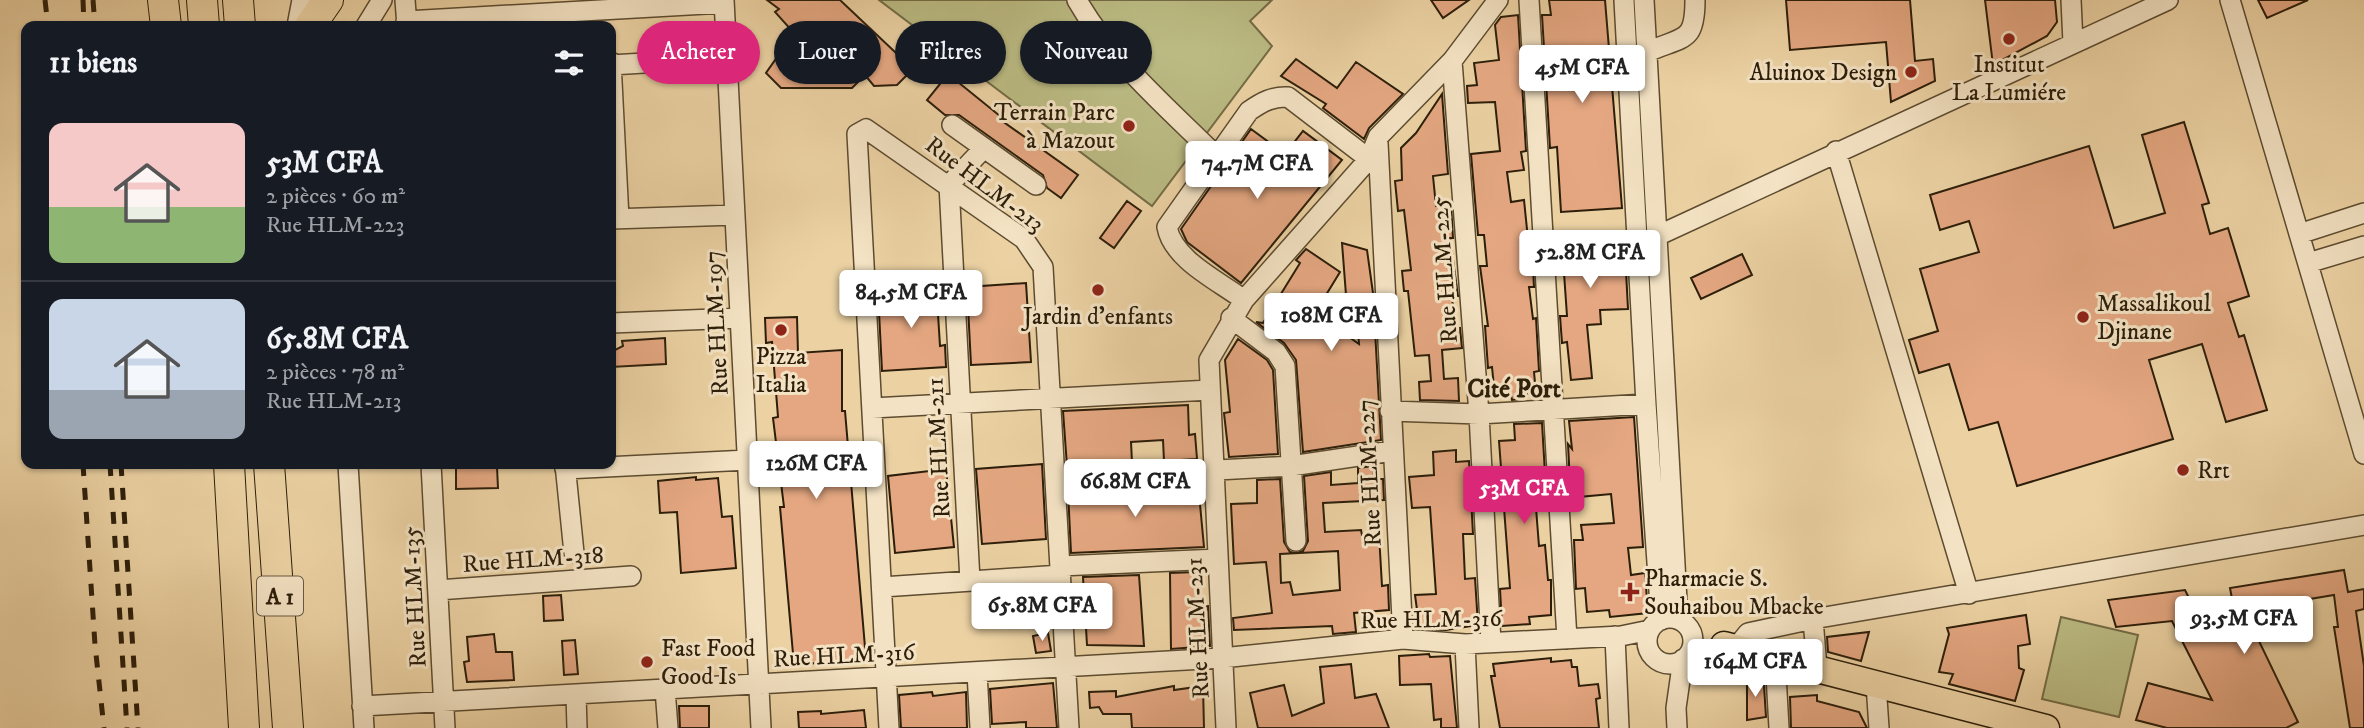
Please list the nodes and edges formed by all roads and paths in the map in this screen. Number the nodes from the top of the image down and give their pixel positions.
1 (163, 0) edge
2 (202, 0) edge
3 (238, 0) edge
4 (302, 0) edge
5 (328, 0) edge
6 (382, 0) edge
7 (405, 0) edge
8 (1077, 0) edge
9 (1498, 0) edge
10 (1529, 0) edge
11 (1624, 0) edge
12 (1644, 0) edge
13 (1695, 0) edge
14 (2071, 0) edge
15 (2168, 0) edge
16 (2230, 0) edge
17 (724, 1) edge
18 (528, 7) edge
19 (608, 18) edge
20 (165, 21) edge
21 (204, 21) edge
22 (240, 21) edge
23 (298, 21) edge
24 (313, 21) edge
25 (369, 21) edge
26 (406, 21) edge
27 (428, 21) edge
28 (725, 21) edge
29 (2073, 43) junction
30 (1647, 52) junction
31 (1452, 61) junction
32 (637, 63) edge
33 (616, 64) edge
34 (728, 84) edge
35 (952, 125) dead end
36 (1378, 137) junction
37 (984, 148) junction
38 (1836, 151) junction
39 (1216, 156) junction
40 (1369, 159) junction
41 (949, 185) junction
42 (1036, 186) dead end
43 (2364, 213) edge
44 (735, 215) junction
45 (616, 219) edge
46 (2299, 234) junction
47 (1657, 236) junction
48 (2364, 246) edge
49 (2308, 263) junction
50 (1244, 300) junction
51 (740, 318) junction
52 (1231, 318) junction
53 (616, 323) edge
54 (1210, 390) junction
55 (1051, 399) junction
56 (960, 404) junction
57 (1646, 404) junction
58 (872, 408) junction
59 (1553, 410) junction
60 (1390, 411) junction
61 (1479, 414) junction
62 (1392, 451) junction
63 (2364, 454) edge
64 (748, 460) junction
65 (616, 464) edge
66 (1291, 466) junction
67 (229, 469) edge
68 (269, 469) edge
69 (283, 469) edge
70 (348, 469) edge
71 (431, 469) edge
72 (565, 469) edge
73 (1214, 470) junction
74 (1055, 479) junction
75 (2364, 525) edge
76 (1296, 541) dead end
77 (574, 553) dead end
78 (1219, 559) junction
79 (1060, 571) junction
80 (631, 576) dead end
81 (970, 582) junction
82 (882, 587) junction
83 (438, 590) junction
84 (1969, 594) junction
85 (280, 597) junction
86 (1812, 619) junction
87 (1665, 628) junction
88 (1618, 636) junction
89 (1403, 639) junction
90 (1567, 639) junction
91 (1491, 643) junction
92 (1465, 644) junction
93 (1730, 647) junction
94 (1775, 657) junction
95 (1222, 658) junction
96 (1678, 659) junction
97 (1066, 667) junction
98 (1816, 668) junction
99 (977, 672) junction
100 (886, 677) junction
101 (758, 684) junction
102 (1876, 684) junction
103 (665, 689) junction
104 (576, 694) junction
105 (444, 701) junction
106 (362, 706) junction
107 (1676, 718) edge
108 (1989, 720) edge
109 (244, 728) edge
110 (288, 728) edge
111 (363, 728) edge
112 (445, 728) edge
113 (577, 728) edge
114 (667, 728) edge
115 (761, 728) edge
116 (889, 728) edge
117 (980, 728) edge
118 (1069, 728) edge
119 (1226, 728) edge
120 (1469, 728) edge
121 (1619, 728) edge
122 (1779, 728) edge
123 (1879, 728) edge
124 (2046, 728) edge

1 - 20 highway
2 - 21 highway
3 - 22 highway
4 - 23 street
5 - 24 highway
6 - 25 street
7 - 26 street
8 - 39 street
9 - 31 street, Rue HLM-231
10 - 59 street
11 - 57 street
12 - 30 street
13 - 30 street
14 - 29 street
15 - 29 street
16 - 46 street
17 - 19 street
17 - 28 street, Rue HLM-197
18 - 19 street
18 - 27 street
29 - 38 street
30 - 47 street
31 - 36 street, Rue HLM-231
31 - 61 street, Rue HLM-225
32 - 33 street
34 - 44 street, Rue HLM-197
35 - 37 street
36 - 40 street, Rue HLM-231
36 - 60 street, Rue HLM-227
37 - 41 street
37 - 42 street
38 - 47 street
38 - 84 street
39 - 40 street
39 - 50 street
40 - 50 street, Rue HLM-231
41 - 55 street, Rue HLM-213
41 - 56 street, Rue HLM-211
41 - 58 street, Rue HLM-213
43 - 46 street
44 - 45 street
44 - 51 street, Rue HLM-197
46 - 49 street
47 - 87 street
48 - 49 street
49 - 63 street
50 - 52 street, Rue HLM-231
51 - 53 street
51 - 64 street, Rue HLM-197
52 - 54 street, Rue HLM-231
52 - 66 street
54 - 55 street
54 - 73 street, Rue HLM-231
55 - 56 street
55 - 74 street, Rue HLM-213
56 - 58 street
56 - 81 street, Rue HLM-211
57 - 59 street
57 - 87 street
58 - 82 street
59 - 61 street
59 - 90 street
60 - 61 street
60 - 62 street, Rue HLM-227
61 - 91 street, Rue HLM-225
62 - 66 street
62 - 89 street, Rue HLM-227
64 - 65 street
64 - 101 street, Rue HLM-197
66 - 73 street
66 - 76 street
67 - 109 highway, A 1
68 - 85 highway, A 1
69 - 85 highway
70 - 106 street
71 - 83 street, Rue HLM-135
72 - 77 street
73 - 74 street
73 - 78 street, Rue HLM-231
74 - 79 street, Rue HLM-213
75 - 84 street
78 - 79 street
78 - 95 street, Rue HLM-231
79 - 81 street
79 - 97 street, Rue HLM-213
80 - 83 street, Rue HLM-318
81 - 82 street
82 - 100 street
83 - 105 street, Rue HLM-135
84 - 86 street
85 - 110 highway, A 1
86 - 93 street
86 - 98 street
87 - 88 street, Rue HLM-316
87 - 93 street, Rue HLM-316
87 - 96 street
87 - 96 street
88 - 90 street, Rue HLM-316
88 - 121 street
89 - 92 street, Rue HLM-316
89 - 95 street, Rue HLM-316
90 - 91 street, Rue HLM-316
91 - 92 street, Rue HLM-316
92 - 120 street
93 - 94 main road
93 - 96 street
94 - 98 main road
94 - 122 street
95 - 97 street, Rue HLM-316
95 - 119 street, Rue HLM-231
96 - 107 street
97 - 99 street, Rue HLM-316
97 - 118 street, Rue HLM-213
98 - 102 main road
99 - 100 street, Rue HLM-316
99 - 117 street
100 - 101 street, Rue HLM-316
100 - 116 street
101 - 103 street, Rue HLM-316
101 - 115 street, Rue HLM-197
102 - 108 main road
102 - 123 street
103 - 104 street, Rue HLM-316
103 - 114 street
104 - 105 street, Rue HLM-316
104 - 113 street
105 - 106 street, Rue HLM-316
105 - 112 street, Rue HLM-135
106 - 111 street
108 - 124 main road

